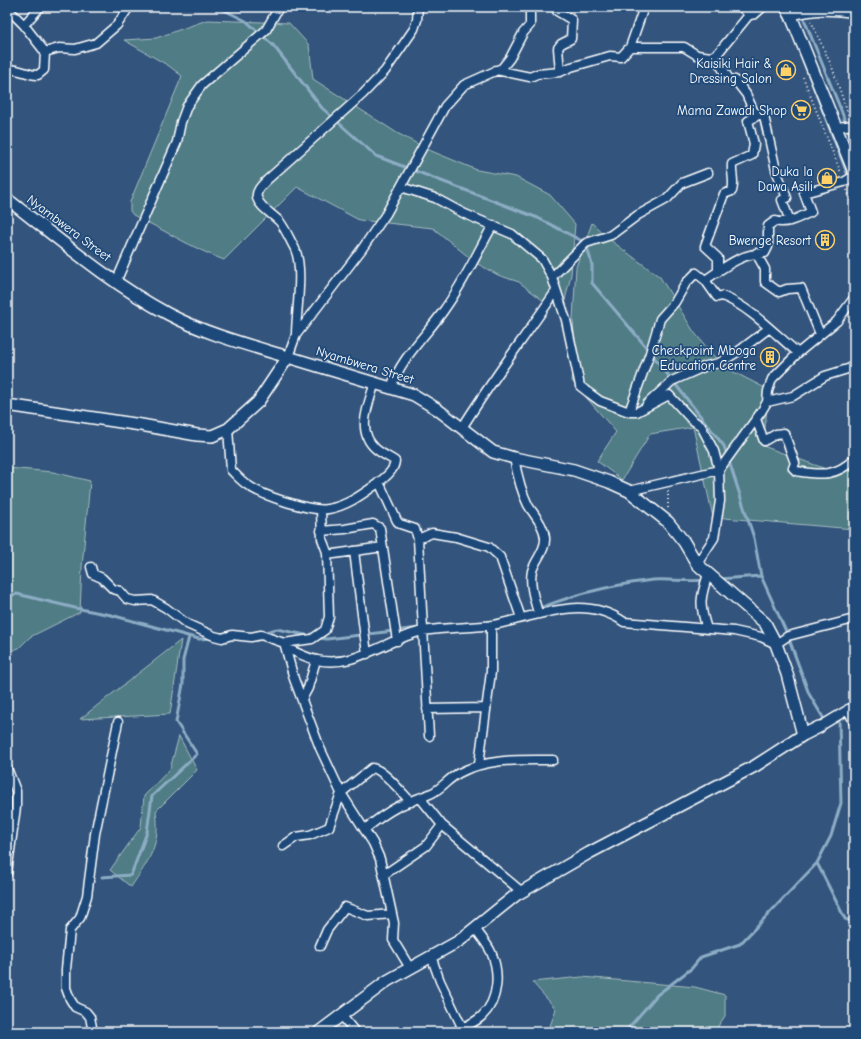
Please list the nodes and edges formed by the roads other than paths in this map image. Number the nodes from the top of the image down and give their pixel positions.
1 (40, 7) edge
2 (129, 7) edge
3 (279, 7) edge
4 (418, 7) edge
5 (532, 7) edge
6 (556, 7) edge
7 (644, 7) edge
8 (741, 7) edge
9 (763, 7) edge
10 (7, 8) edge
11 (789, 11) edge
12 (854, 14) edge
13 (749, 15) junction
14 (24, 25) junction
15 (630, 47) junction
16 (45, 52) junction
17 (711, 57) junction
18 (7, 70) edge
19 (496, 70) junction
20 (560, 72) junction
21 (760, 114) junction
22 (853, 125) edge
23 (837, 127) junction
24 (854, 172) edge
25 (708, 173) dead end
26 (854, 176) edge
27 (401, 187) junction
28 (7, 199) edge
29 (790, 221) junction
30 (493, 225) junction
31 (756, 253) junction
32 (718, 272) junction
33 (552, 277) junction
34 (706, 280) junction
35 (116, 282) junction
36 (556, 290) junction
37 (854, 298) edge
38 (768, 328) junction
39 (820, 334) junction
40 (296, 335) junction
41 (798, 353) junction
42 (288, 357) junction
43 (854, 367) edge
44 (375, 382) junction
45 (391, 388) junction
46 (767, 402) junction
47 (7, 405) edge
48 (633, 412) junction
49 (756, 418) junction
50 (462, 428) junction
51 (228, 429) junction
52 (514, 458) junction
53 (854, 459) edge
54 (719, 470) junction
55 (379, 482) junction
56 (629, 491) junction
57 (321, 510) junction
58 (321, 531) junction
59 (418, 539) junction
60 (383, 547) junction
61 (354, 551) junction
62 (327, 555) junction
63 (697, 564) junction
64 (91, 567) dead end
65 (708, 574) junction
66 (538, 614) junction
67 (521, 618) junction
68 (854, 619) edge
69 (491, 625) junction
70 (707, 629) junction
71 (424, 631) junction
72 (396, 641) junction
73 (776, 644) junction
74 (285, 646) junction
75 (367, 654) junction
76 (316, 660) junction
77 (302, 699) junction
78 (851, 707) edge
79 (486, 708) junction
80 (427, 709) junction
81 (118, 722) dead end
82 (854, 723) edge
83 (819, 727) joint
84 (802, 735) junction
85 (429, 736) dead end
86 (553, 760) dead end
87 (479, 764) junction
88 (7, 768) edge
89 (342, 793) junction
90 (420, 799) junction
91 (411, 802) junction
92 (442, 825) junction
93 (365, 830) junction
94 (283, 846) dead end
95 (7, 873) edge
96 (385, 874) junction
97 (522, 892) junction
98 (392, 914) junction
99 (475, 928) junction
100 (320, 946) dead end
101 (431, 956) junction
102 (410, 968) junction
103 (342, 1016) junction
104 (459, 1030) edge
105 (93, 1032) edge
106 (319, 1032) edge
107 (355, 1032) edge

1 - 14 street
2 - 16 street
3 - 35 street
4 - 40 street
5 - 19 street
6 - 20 street
7 - 15 street
8 - 13 street
9 - 13 street
10 - 14 street
11 - 12 street
11 - 23 street
13 - 17 street
14 - 16 street
15 - 17 street
15 - 20 street
16 - 18 street
17 - 21 street
19 - 20 street
19 - 27 street
21 - 29 street
21 - 32 street
22 - 23 street
23 - 24 street
25 - 33 street
26 - 29 street
27 - 30 street
27 - 40 street
28 - 35 street, Nyambwera Street
29 - 31 street
30 - 33 street
30 - 45 street
31 - 32 street
31 - 39 street
32 - 34 street
33 - 36 street
34 - 38 street
34 - 48 street
35 - 42 street, Nyambwera Street
36 - 48 street
36 - 50 street
37 - 39 street
38 - 41 street
38 - 48 street
39 - 41 street
40 - 42 street
41 - 46 street
42 - 44 street, Nyambwera Street
42 - 51 street
43 - 46 street
44 - 45 street, Nyambwera Street
44 - 55 street
45 - 50 street, Nyambwera Street
46 - 49 street
47 - 51 street
48 - 54 street
49 - 53 street
49 - 54 street
50 - 52 street, Nyambwera Street
51 - 57 street
52 - 56 street, Nyambwera Street
52 - 66 street
54 - 56 street
54 - 63 street
55 - 57 street
55 - 59 street
56 - 63 street, Nyambwera Street
57 - 58 street
58 - 60 street
58 - 62 street
59 - 67 street
59 - 71 street
60 - 61 street
60 - 72 street
61 - 62 street
61 - 75 street
62 - 74 street
63 - 65 street, Nyambwera Street
64 - 74 street
65 - 70 street
65 - 73 street, Nyambwera Street
66 - 67 street
66 - 70 street
67 - 69 street
68 - 73 street
69 - 71 street
69 - 79 street
70 - 73 street
71 - 72 street
71 - 80 street
72 - 75 street
73 - 84 street, Nyambwera Street
74 - 76 street
74 - 77 street
75 - 76 street
76 - 77 street
77 - 89 street
78 - 82 street
78 - 83 street
79 - 80 street
79 - 87 street
80 - 85 street
81 - 105 street
83 - 84 street
84 - 97 street
86 - 87 street
87 - 90 street
88 - 95 street
89 - 91 street
89 - 93 street
89 - 94 street
90 - 91 street
90 - 92 street
91 - 93 street
92 - 96 street
92 - 97 street
93 - 96 street
96 - 98 street
97 - 99 street
98 - 100 street
98 - 102 street
99 - 101 street
99 - 104 street
101 - 102 street
101 - 104 street
102 - 103 street
103 - 106 street
103 - 107 street

